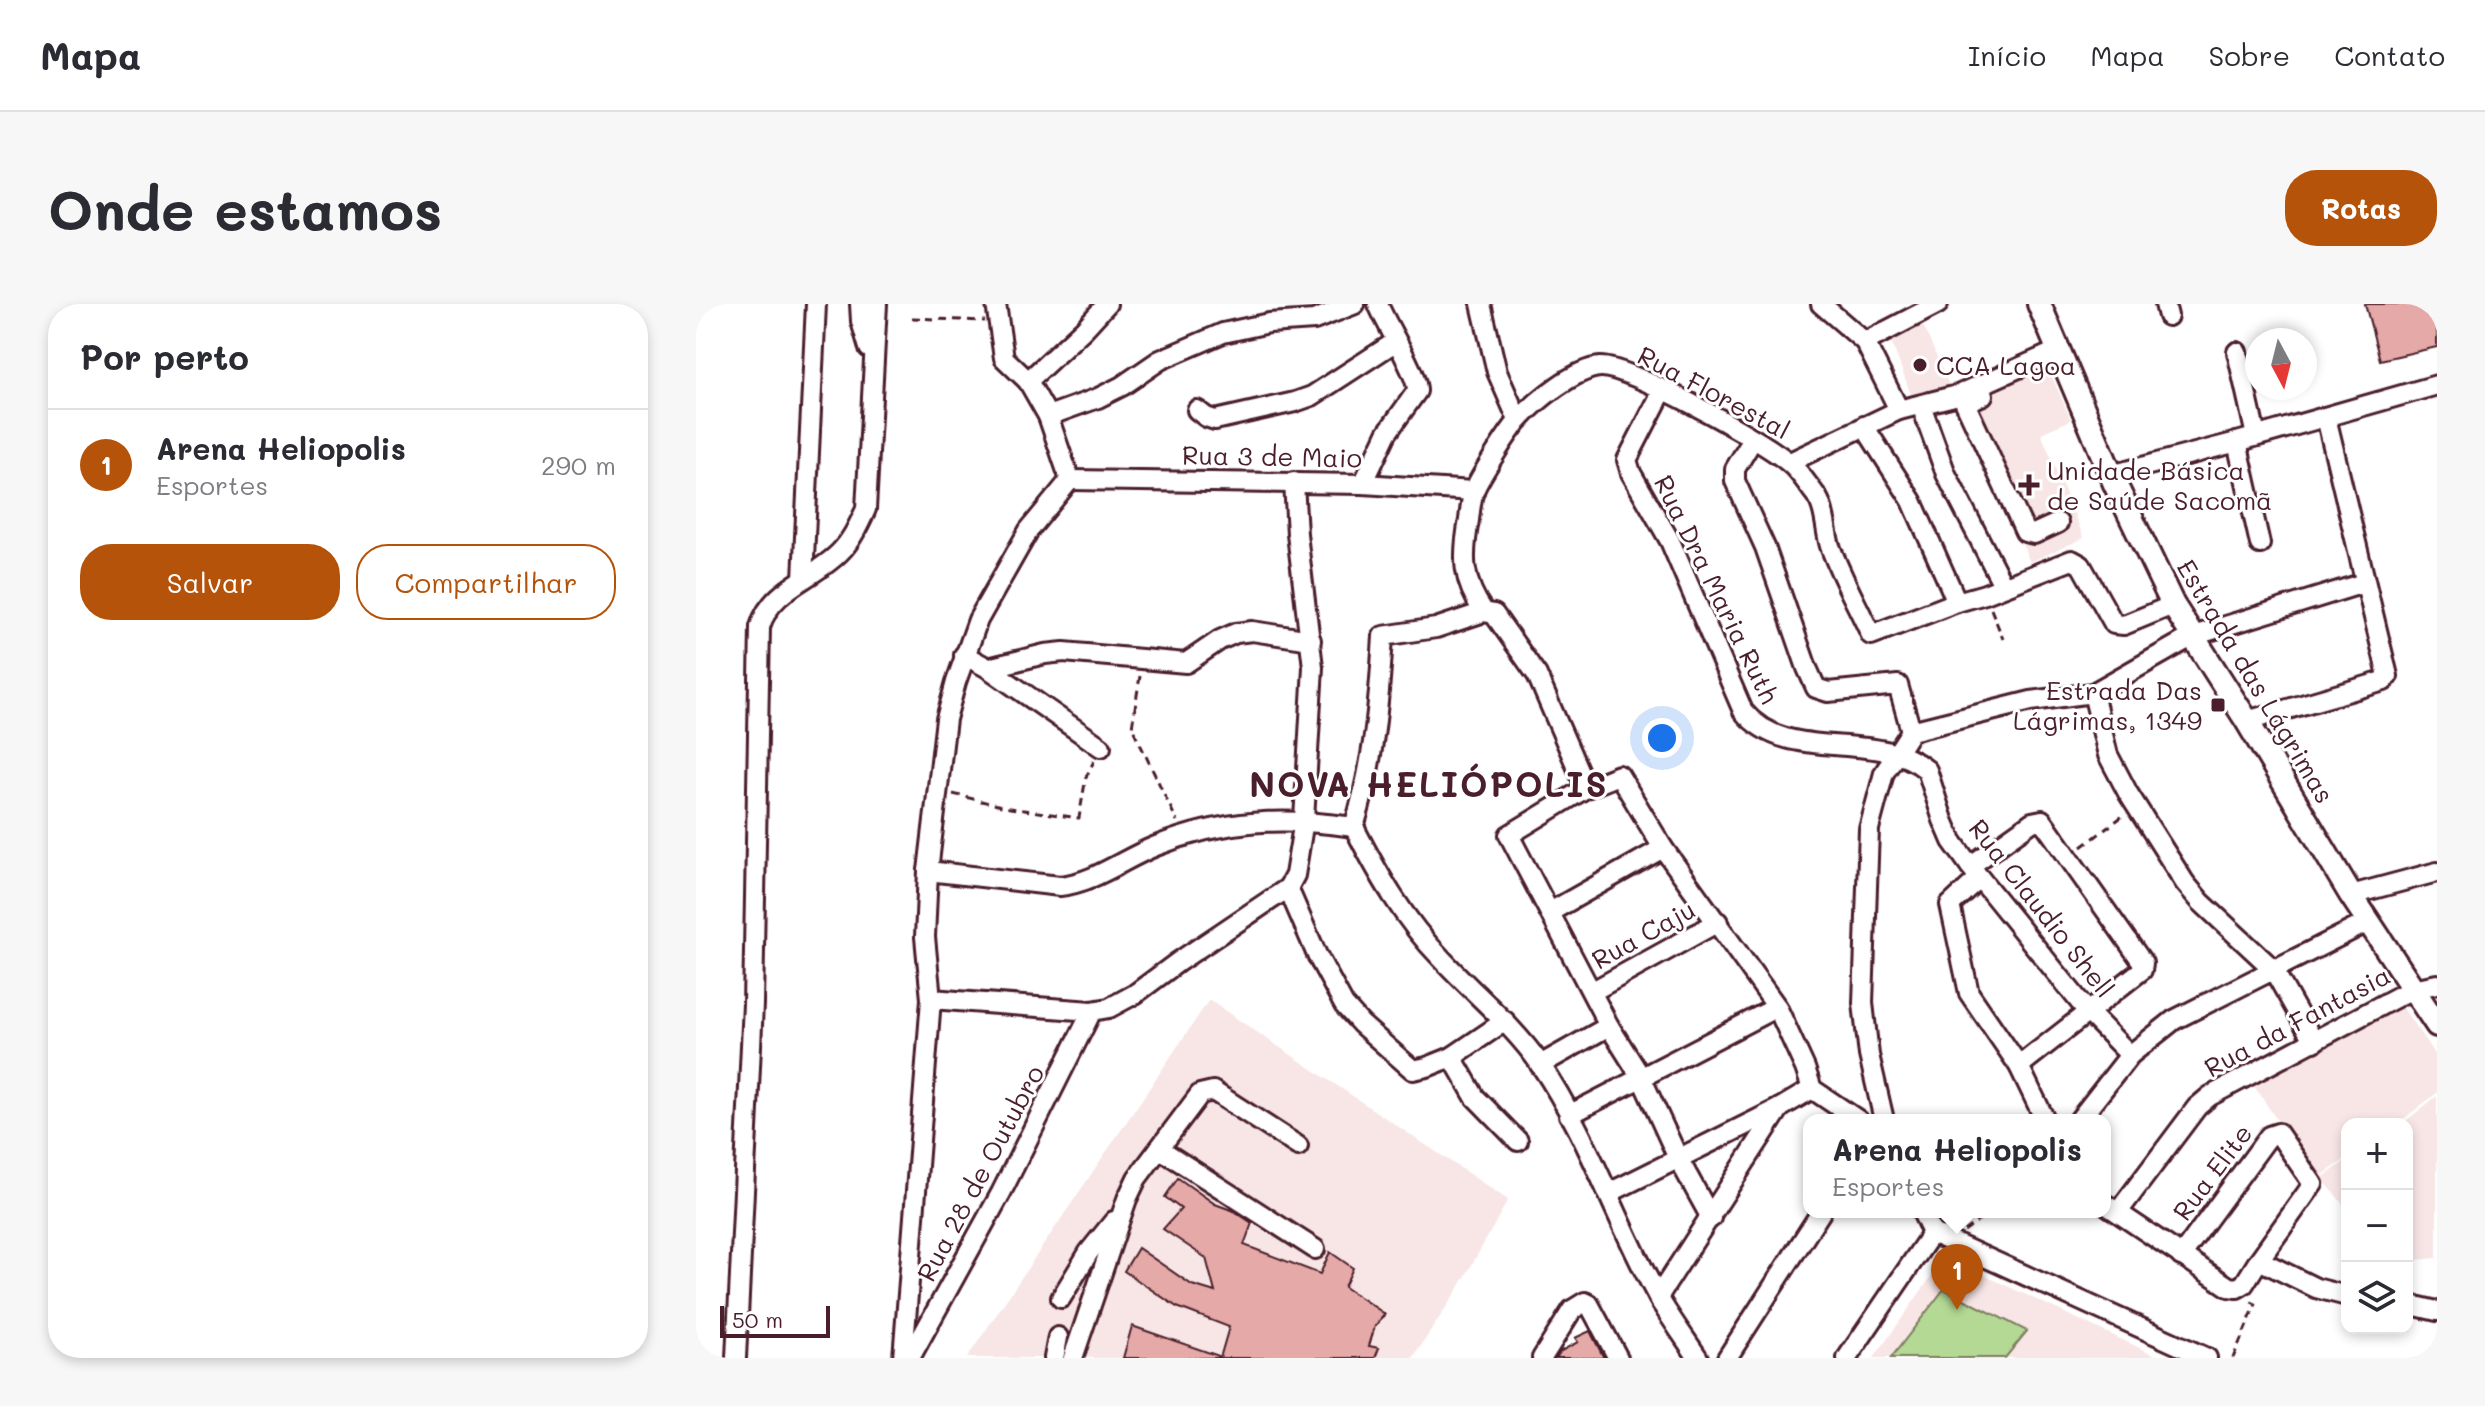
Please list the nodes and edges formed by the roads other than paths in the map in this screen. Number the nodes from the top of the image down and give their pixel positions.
1 (816, 304) edge
2 (860, 304) edge
3 (877, 304) edge
4 (1107, 304) edge
5 (1355, 304) edge
6 (1378, 304) edge
7 (1481, 304) edge
8 (1821, 304) edge
9 (1938, 304) edge
10 (2039, 304) edge
11 (996, 313) edge
12 (1395, 342) junction
13 (1865, 342) junction
14 (2237, 352) dead end
15 (2061, 356) junction
16 (873, 361) junction
17 (1028, 381) junction
18 (2437, 385) edge
19 (1663, 390) junction
20 (1921, 405) junction
21 (1197, 410) dead end
22 (1899, 410) junction
23 (1048, 416) junction
24 (2326, 417) junction
25 (1518, 420) junction
26 (1864, 426) junction
27 (2256, 436) junction
28 (1753, 439) junction
29 (2237, 442) junction
30 (1790, 462) junction
31 (2111, 475) junction
32 (1070, 480) junction
33 (1294, 482) junction
34 (1363, 484) junction
35 (1474, 491) junction
36 (2058, 523) dead end
37 (2260, 544) dead end
38 (803, 579) junction
39 (2364, 583) junction
40 (2003, 585) junction
41 (1957, 602) junction
42 (2173, 605) junction
43 (1489, 613) junction
44 (2193, 636) junction
45 (1311, 640) junction
46 (964, 655) junction
47 (988, 668) junction
48 (2093, 693) junction
49 (2247, 721) junction
50 (1911, 731) junction
51 (1101, 747) road end
52 (1895, 754) junction
53 (1586, 788) junction
54 (1304, 820) junction
55 (1354, 827) junction
56 (1663, 848) junction
57 (928, 871) junction
58 (1974, 872) junction
59 (2437, 872) edge
60 (1288, 888) junction
61 (2351, 895) junction
62 (1550, 912) junction
63 (1718, 922) junction
64 (2368, 922) junction
65 (2273, 969) junction
66 (2437, 984) edge
67 (2412, 989) junction
68 (1593, 991) junction
69 (931, 999) junction
70 (1777, 1007) junction
71 (1092, 1011) junction
72 (2088, 1012) junction
73 (1505, 1021) junction
74 (2437, 1025) edge
75 (1609, 1026) junction
76 (2314, 1042) junction
77 (2130, 1055) junction
78 (1452, 1057) junction
79 (1540, 1065) junction
80 (2019, 1066) junction
81 (1641, 1077) junction
82 (1812, 1089) junction
83 (1780, 1108) junction
84 (1849, 1114) edge
85 (1883, 1114) edge
86 (2042, 1114) edge
87 (2084, 1114) edge
88 (1569, 1115) junction
89 (1518, 1141) dead end
90 (1298, 1146) dead end
91 (1160, 1149) junction
92 (1678, 1158) junction
93 (1609, 1193) junction
94 (2111, 1208) edge
95 (1122, 1211) junction
96 (1711, 1218) junction
97 (1817, 1218) edge
98 (1925, 1218) edge
99 (1932, 1233) junction
100 (1315, 1249) dead end
101 (1089, 1252) junction
102 (2181, 1256) junction
103 (1107, 1260) junction
104 (2259, 1260) junction
105 (2341, 1294) edge
106 (1658, 1297) junction
107 (1061, 1298) dead end
108 (2413, 1305) edge
109 (2437, 1311) edge
110 (1058, 1337) dead end
111 (736, 1358) edge
112 (903, 1358) edge
113 (910, 1358) edge
114 (1054, 1358) edge
115 (1073, 1358) edge
116 (1542, 1358) edge
117 (1618, 1358) edge
118 (1698, 1358) edge
119 (1727, 1358) edge
120 (1847, 1358) edge
121 (2207, 1358) edge

1 - 38 street
2 - 16 street
3 - 16 street
4 - 17 street
5 - 23 street
6 - 12 street
7 - 25 street
8 - 13 street
9 - 13 street
10 - 15 main road, Estrada das Lágrimas
11 - 17 street
12 - 21 street
12 - 34 street
13 - 22 street
14 - 27 street
15 - 20 street
15 - 31 main road, Estrada das Lágrimas
15 - 36 street
16 - 38 street
17 - 23 street
18 - 24 street
19 - 25 street, Rua Florestal
19 - 28 street, Rua Florestal
19 - 52 street, Rua Dra Maria Ruth
20 - 22 street
20 - 40 street
22 - 26 street
23 - 32 street
24 - 27 street
24 - 39 street
25 - 35 street, Rua Florestal
26 - 30 street
26 - 41 street
27 - 29 street
28 - 30 street, Rua Florestal
28 - 50 street
29 - 31 street
29 - 37 street
30 - 41 street, Rua Florestal
31 - 42 main road, Estrada das Lágrimas
32 - 33 street, Rua 3 de Maio
32 - 46 street
33 - 34 street, Rua 3 de Maio
33 - 45 street
34 - 35 street, Rua 3 de Maio
35 - 43 street, Rua Florestal
38 - 111 street
39 - 44 street
39 - 49 street
40 - 41 street
40 - 42 street
42 - 44 main road, Estrada das Lágrimas
43 - 53 street, Rua Florestal
43 - 55 street
44 - 48 street
44 - 49 main road, Estrada das Lágrimas
45 - 47 street
45 - 54 street
46 - 47 street
46 - 57 street
47 - 51 street
48 - 50 street
48 - 65 street
49 - 61 main road, Estrada das Lágrimas
50 - 52 street
52 - 58 street, Rua Claudio Shell
52 - 85 street
53 - 56 street
53 - 62 street
54 - 55 street
54 - 57 street
54 - 60 street
55 - 73 street
56 - 62 street
56 - 63 street
57 - 69 street
58 - 72 street, Rua Claudio Shell
58 - 72 street
58 - 80 street
59 - 61 street
60 - 71 street
60 - 78 street
61 - 64 main road, Estrada das Lágrimas
62 - 68 street
63 - 68 street, Rua Caju
63 - 70 street
64 - 65 street
64 - 67 main road, Estrada das Lágrimas
65 - 76 street
65 - 77 street
66 - 67 street, Rua da Fantasia
67 - 74 main road, Estrada das Lágrimas
67 - 76 street, Rua da Fantasia
68 - 75 street
69 - 71 street
69 - 112 street
70 - 81 street
70 - 82 street
71 - 113 street, Rua 28 de Outubro
72 - 77 street, Rua Claudio Shell
72 - 80 street
73 - 78 street
73 - 79 street
75 - 79 street
75 - 81 street
76 - 94 street, Rua da Fantasia
77 - 87 street
78 - 89 street
79 - 88 street
80 - 86 street
81 - 88 street
81 - 92 street
82 - 83 street
82 - 84 street
83 - 92 street
83 - 96 street
88 - 93 street
90 - 91 street
91 - 95 street
91 - 100 street
92 - 93 street
92 - 96 street
93 - 106 street
94 - 102 street
95 - 101 street
95 - 103 street
96 - 106 street
97 - 119 street
98 - 99 street
99 - 120 street
99 - 121 street
101 - 103 street
101 - 107 street
102 - 104 street
102 - 104 street, Rua Elite
103 - 115 street
104 - 105 street
106 - 118 street
108 - 109 street
110 - 114 street
116 - 117 street

